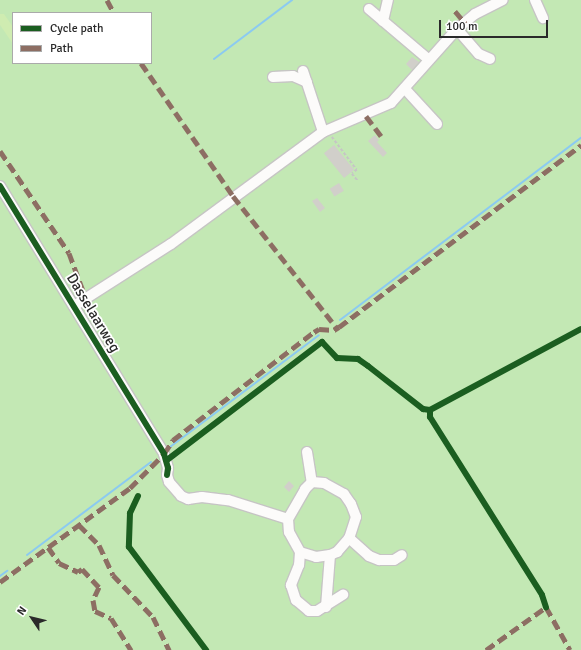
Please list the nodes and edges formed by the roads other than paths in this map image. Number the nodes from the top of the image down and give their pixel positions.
1 (388, 0) edge
2 (503, 0) edge
3 (535, 0) edge
4 (369, 9) dead end
5 (543, 18) dead end
6 (383, 21) junction
7 (457, 29) junction
8 (428, 59) junction
9 (490, 59) dead end
10 (303, 71) dead end
11 (273, 76) dead end
12 (306, 82) junction
13 (406, 90) junction
14 (437, 124) dead end
15 (325, 131) junction
16 (0, 186) edge
17 (74, 306) junction
18 (307, 452) dead end
19 (312, 482) junction
20 (288, 519) junction
21 (349, 538) junction
22 (300, 552) junction
23 (330, 555) junction
24 (402, 555) dead end
25 (343, 595) dead end
26 (326, 607) junction

1 - 6 street
2 - 7 street, Dasselaarweg
3 - 5 street
4 - 6 street
6 - 8 street
7 - 8 street, Dasselaarweg
7 - 9 street
8 - 13 street, Dasselaarweg
10 - 12 street
11 - 12 street
12 - 15 street
13 - 14 street
13 - 15 street, Dasselaarweg
15 - 17 street, Dasselaarweg
16 - 17 street, Dasselaarweg
17 - 20 street, Dasselaarweg
18 - 19 street
19 - 20 street
19 - 21 street
20 - 22 street
21 - 23 street
21 - 24 street
22 - 23 street
22 - 26 street
23 - 26 street
25 - 26 street

